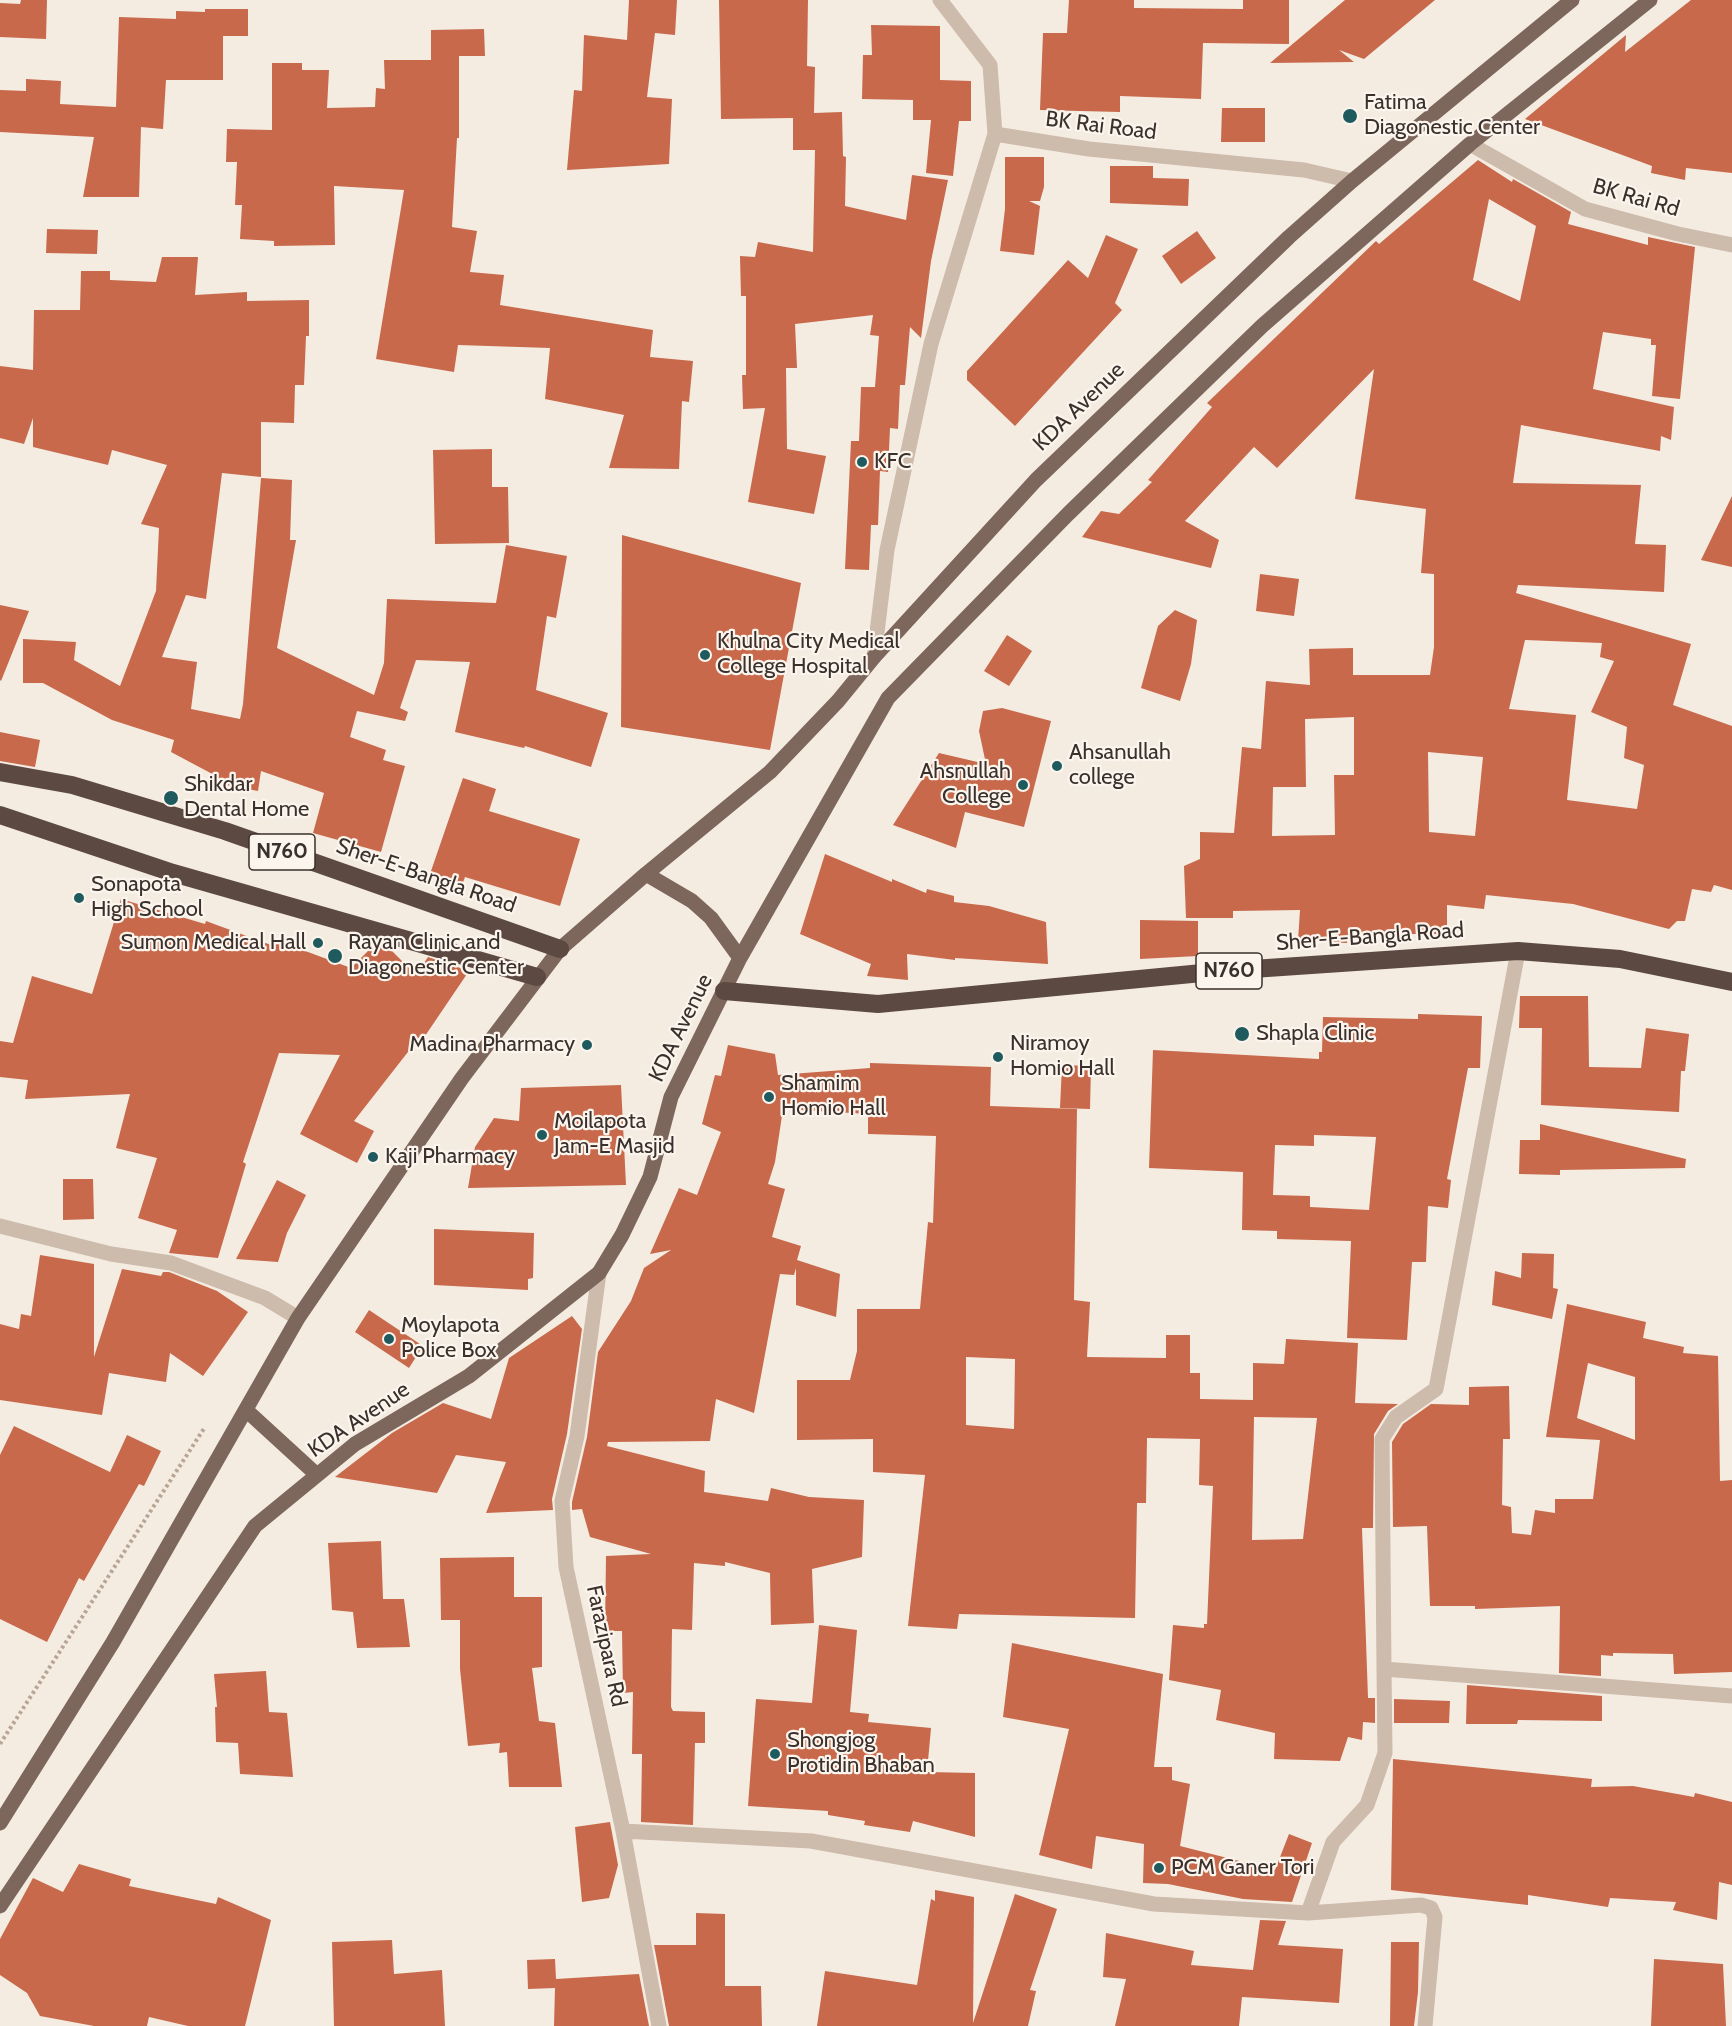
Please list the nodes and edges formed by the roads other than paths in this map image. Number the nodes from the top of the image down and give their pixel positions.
1 (939, 0) edge
2 (1572, 0) edge
3 (1650, 0) edge
4 (995, 134) junction
5 (1470, 144) junction
6 (1352, 181) junction
7 (1732, 246) edge
8 (874, 657) junction
9 (0, 772) edge
10 (0, 815) edge
11 (646, 874) junction
12 (560, 949) junction
13 (1518, 951) junction
14 (740, 958) junction
15 (537, 977) junction
16 (1732, 982) edge
17 (724, 991) junction
18 (0, 1226) edge
19 (599, 1274) junction
20 (298, 1318) junction
21 (246, 1410) junction
22 (317, 1475) junction
23 (1384, 1669) junction
24 (1732, 1696) edge
25 (0, 1823) edge
26 (623, 1831) junction
27 (0, 1906) edge
28 (1308, 1913) junction
29 (659, 2026) edge
30 (1425, 2026) edge

1 - 4 street
2 - 6 main road, KDA Avenue
3 - 5 main road, KDA Avenue
4 - 6 street, BK Rai Road
4 - 8 street
5 - 7 street, BK Rai Rd
5 - 14 main road, KDA Avenue
6 - 8 main road, KDA Avenue
8 - 11 main road, KDA Avenue
9 - 12 highway, Sher-E-Bangla Road / N760
10 - 15 highway, N760
11 - 12 main road, KDA Avenue
11 - 14 main road
12 - 15 main road, KDA Avenue
13 - 16 highway, Sher-E-Bangla Road / N760
13 - 17 highway, Sher-E-Bangla Road / N760
13 - 23 street
14 - 17 main road, KDA Avenue
15 - 20 main road
17 - 19 main road, KDA Avenue
18 - 20 street
19 - 22 main road, KDA Avenue
19 - 26 street, Farazipara Rd
20 - 21 main road
21 - 22 main road
21 - 25 main road
22 - 27 main road, KDA Avenue
23 - 24 street
23 - 28 street
26 - 28 street
26 - 29 street, Farazipara Rd
28 - 30 street

